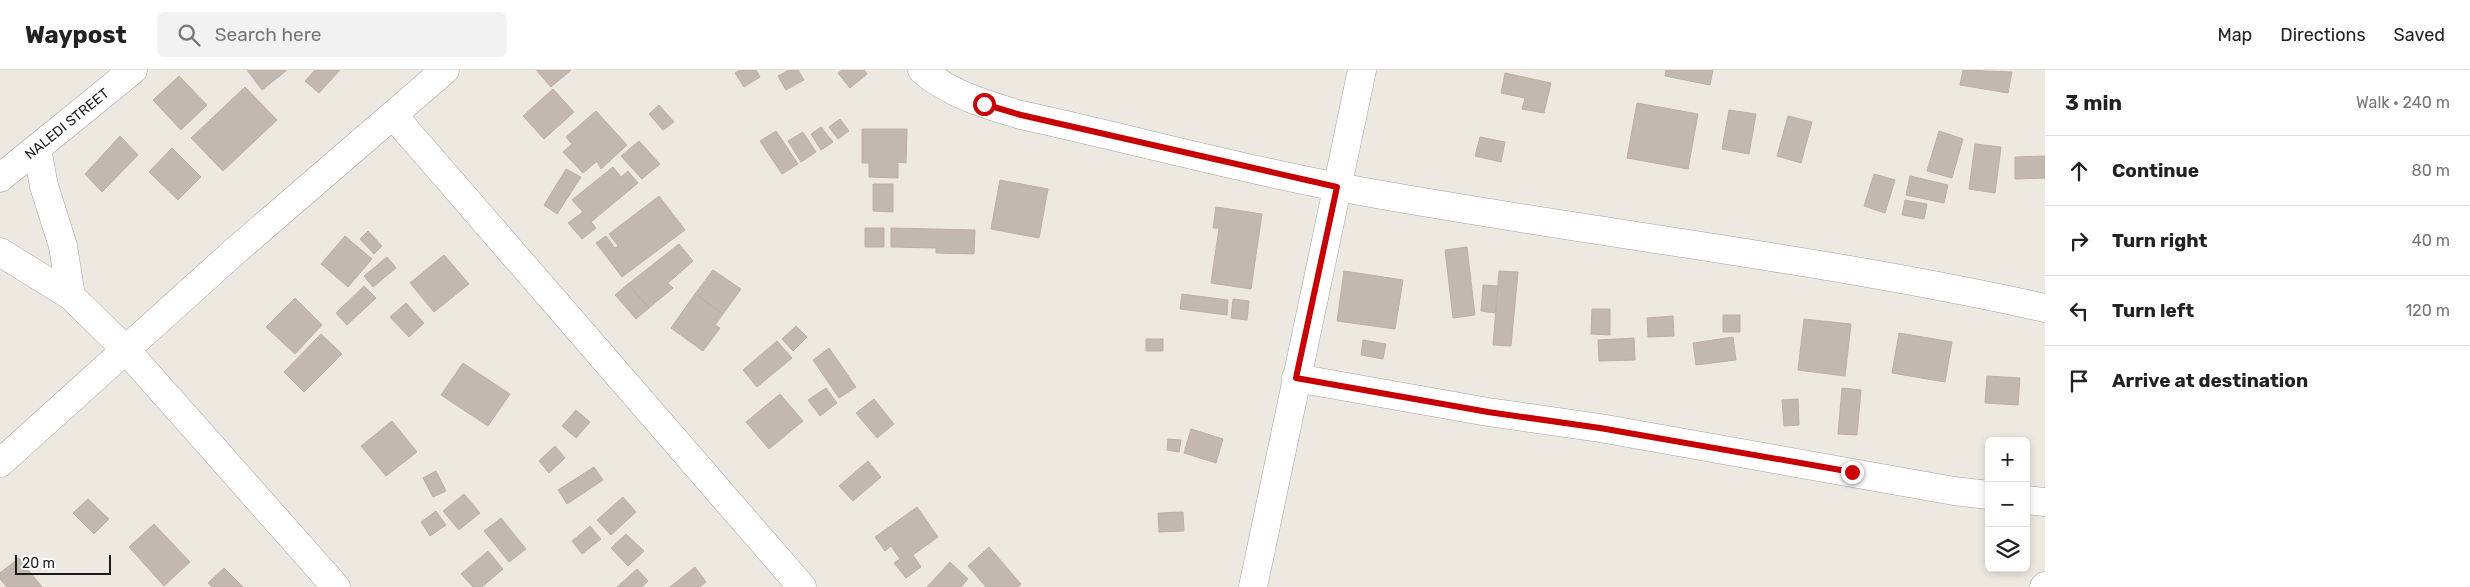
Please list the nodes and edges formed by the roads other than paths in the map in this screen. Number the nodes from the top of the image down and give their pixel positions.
1 (133, 70) edge
2 (445, 70) edge
3 (922, 70) edge
4 (1362, 70) edge
5 (393, 115) junction
6 (37, 149) junction
7 (0, 178) edge
8 (1337, 187) junction
9 (0, 252) edge
10 (71, 296) junction
11 (2045, 308) edge
12 (126, 350) junction
13 (1296, 378) junction
14 (0, 463) edge
15 (1985, 495) edge
16 (2030, 500) edge
17 (2045, 502) edge
18 (327, 583) edge
19 (802, 587) edge
20 (1253, 587) edge

1 - 6 street, NALEDI STREET
2 - 5 street
3 - 8 street
4 - 8 street
5 - 12 street
5 - 19 street
6 - 7 street, NALEDI STREET
6 - 10 street
8 - 11 street
8 - 13 street
9 - 10 street
10 - 12 street
12 - 14 street
12 - 18 street
13 - 15 street
13 - 20 street
16 - 17 street

